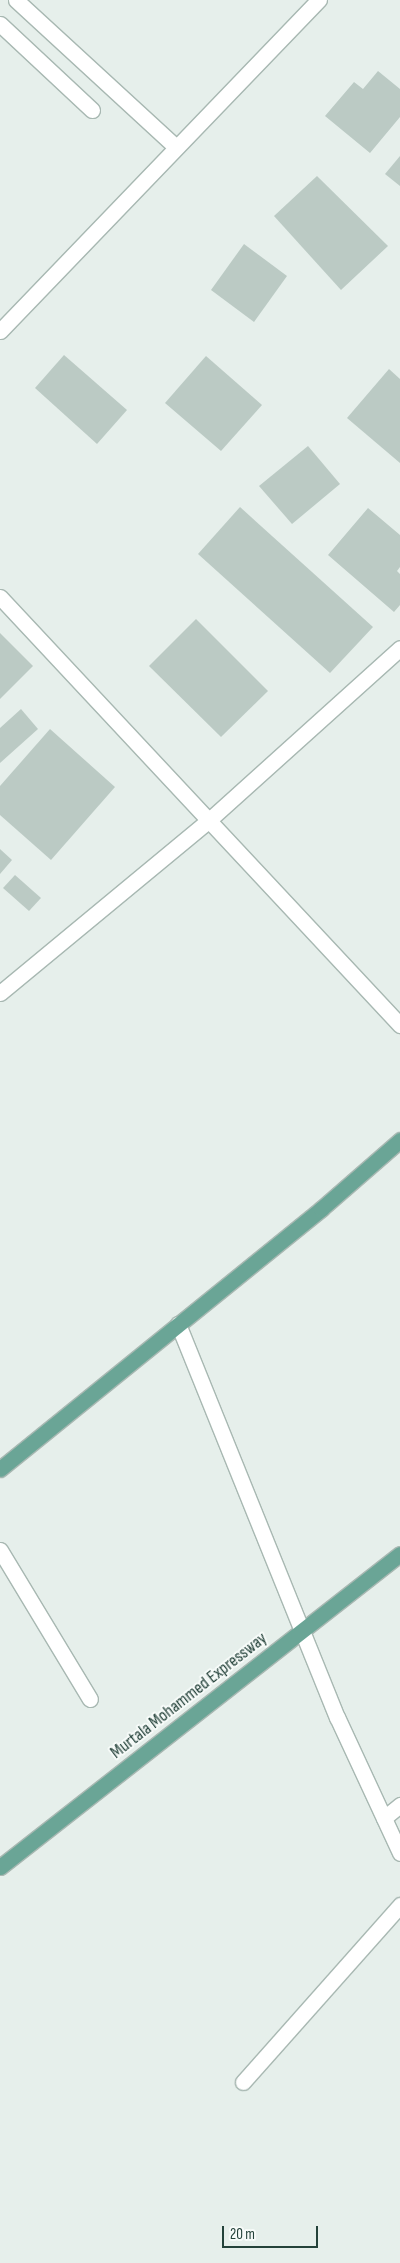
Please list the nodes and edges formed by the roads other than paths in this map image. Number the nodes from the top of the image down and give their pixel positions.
1 (16, 0) edge
2 (319, 0) edge
3 (0, 24) edge
4 (92, 110) dead end
5 (176, 146) junction
6 (0, 331) edge
7 (0, 598) edge
8 (400, 648) edge
9 (208, 821) junction
10 (0, 993) edge
11 (400, 1025) edge
12 (400, 1140) edge
13 (178, 1324) junction
14 (0, 1469) edge
15 (0, 1550) edge
16 (400, 1554) edge
17 (302, 1632) junction
18 (90, 1699) dead end
19 (400, 1805) edge
20 (384, 1818) junction
21 (400, 1853) edge
22 (0, 1867) edge
23 (400, 1905) edge
24 (243, 2082) dead end

1 - 5 street
2 - 5 street
3 - 4 street
5 - 6 street
7 - 9 street
8 - 9 street
9 - 10 street
9 - 11 street
12 - 13 main road
13 - 14 main road
13 - 17 street
15 - 18 street
16 - 17 main road, Murtala Mohammed Expressway
17 - 20 street
17 - 22 main road, Murtala Mohammed Expressway
19 - 20 street
20 - 21 street
23 - 24 street

